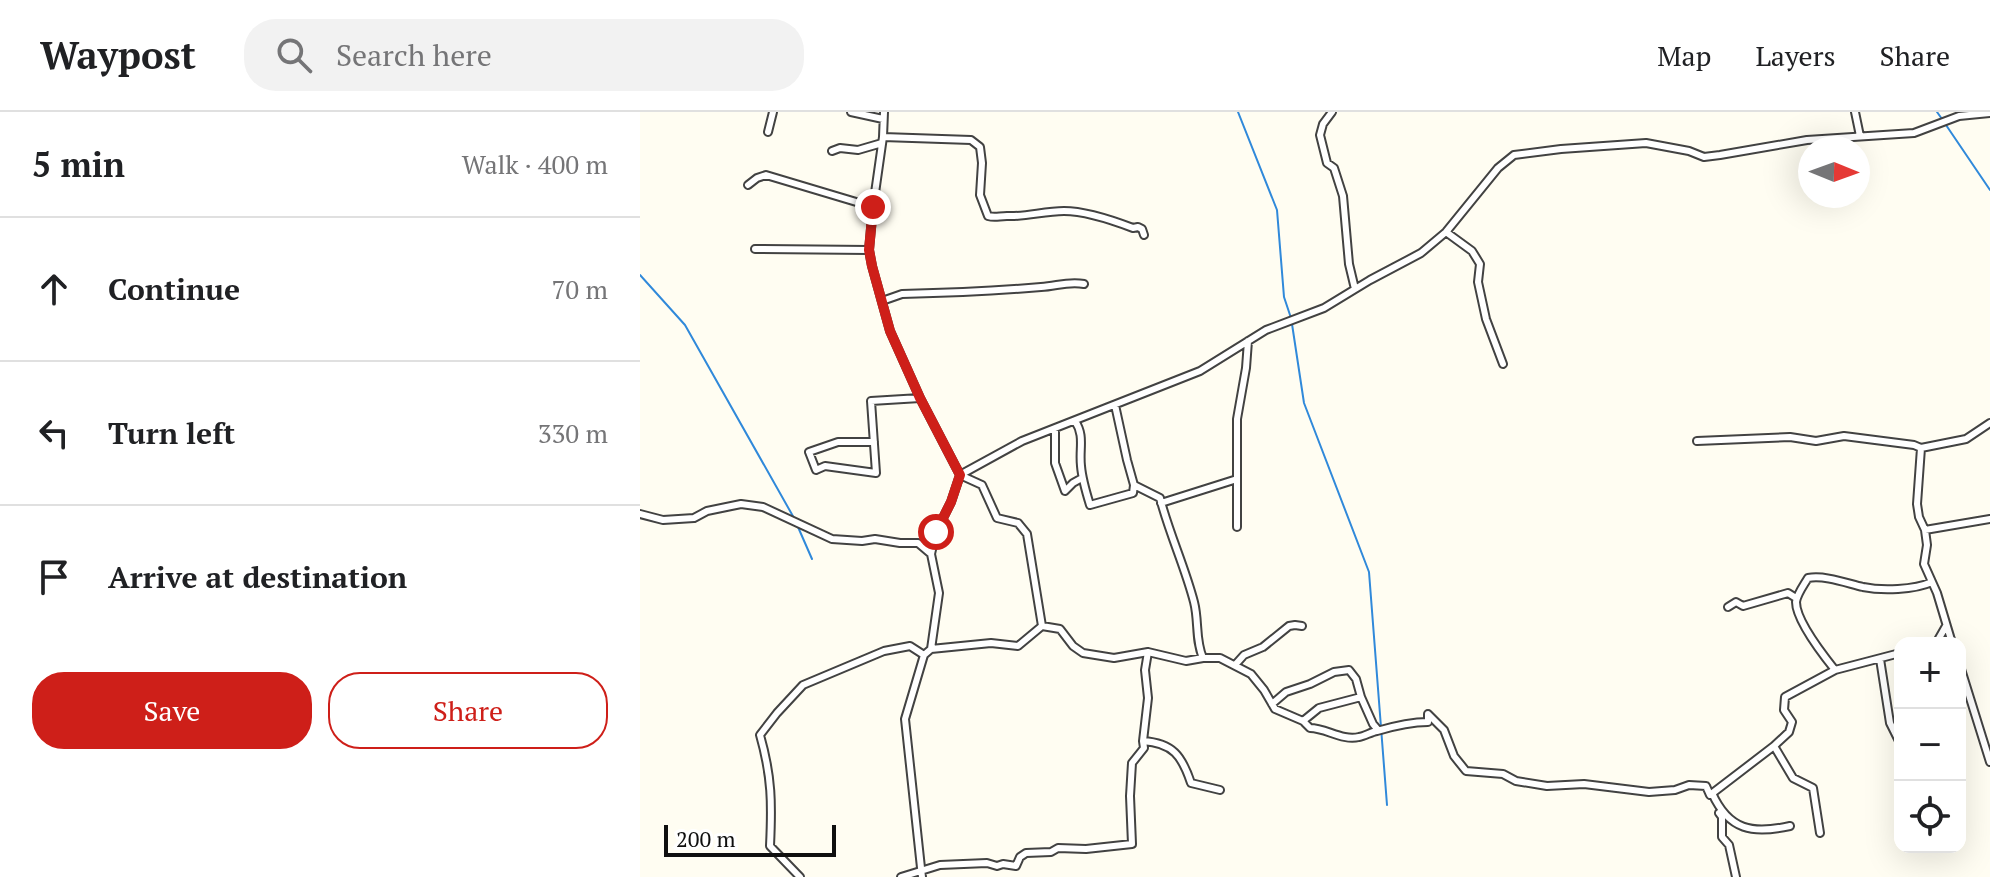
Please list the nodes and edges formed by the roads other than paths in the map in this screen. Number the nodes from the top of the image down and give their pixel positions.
1 (773, 112) edge
2 (851, 112) edge
3 (1332, 112) edge
4 (1855, 112) edge
5 (1990, 113) edge
6 (884, 116) edge
7 (768, 132) dead end
8 (1860, 136) joint
9 (882, 140) junction
10 (1798, 141) edge
11 (832, 151) dead end
12 (748, 185) dead end
13 (873, 207) junction
14 (1446, 232) junction
15 (1144, 235) dead end
16 (755, 249) dead end
17 (869, 250) junction
18 (1084, 284) dead end
19 (1355, 289) junction
20 (882, 301) junction
21 (1248, 341) junction
22 (1503, 364) dead end
23 (920, 398) junction
24 (1115, 405) junction
25 (1075, 421) junction
26 (1990, 423) edge
27 (1055, 429) junction
28 (1697, 441) dead end
29 (874, 442) junction
30 (1921, 448) junction
31 (960, 475) junction
32 (1082, 478) junction
33 (1237, 479) junction
34 (1134, 485) junction
35 (1161, 503) junction
36 (640, 514) edge
37 (1990, 519) edge
38 (1237, 527) dead end
39 (1925, 530) junction
40 (931, 554) junction
41 (1932, 582) junction
42 (1796, 598) junction
43 (1728, 607) dead end
44 (1042, 626) junction
45 (1302, 626) dead end
46 (1946, 626) junction
47 (1940, 637) edge
48 (1950, 637) edge
49 (931, 649) junction
50 (1148, 652) junction
51 (924, 655) junction
52 (1894, 655) edge
53 (1203, 658) junction
54 (1880, 659) junction
55 (1235, 665) junction
56 (1835, 670) junction
57 (1966, 685) edge
58 (1361, 697) junction
59 (1272, 704) junction
60 (1303, 721) junction
61 (1378, 730) junction
62 (1894, 731) edge
63 (1143, 741) junction
64 (1774, 746) junction
65 (1990, 762) edge
66 (1220, 790) dead end
67 (1712, 793) junction
68 (1722, 811) junction
69 (1790, 826) dead end
70 (1820, 833) dead end
71 (922, 874) edge
72 (800, 877) edge
73 (901, 877) edge
74 (1736, 877) edge

1 - 7 street
2 - 6 street
3 - 19 street
4 - 8 street
5 - 8 street
6 - 9 street
9 - 11 street
9 - 13 street
9 - 15 street
10 - 14 street
12 - 13 street
13 - 17 street
14 - 19 street
14 - 22 street
16 - 17 street
17 - 20 street
18 - 20 street
19 - 21 street
20 - 23 street
21 - 24 street
21 - 33 street
23 - 29 street
23 - 31 street
24 - 25 street
24 - 34 street
25 - 27 street
25 - 32 street
26 - 30 street
27 - 31 street
27 - 32 street
28 - 30 street
29 - 29 street
30 - 39 street
31 - 40 street
31 - 44 street
32 - 34 street
33 - 35 street
33 - 38 street
34 - 35 street
35 - 53 street
36 - 40 street
37 - 39 street
39 - 41 street
40 - 49 street
41 - 42 street
41 - 46 street
42 - 43 street
42 - 56 street
44 - 49 street
44 - 50 street
45 - 55 street
46 - 47 street
46 - 48 street
49 - 51 street
50 - 53 street
50 - 63 street
51 - 71 street
51 - 72 street
52 - 54 street
53 - 55 street
54 - 56 street
54 - 62 street
55 - 59 street
56 - 64 street
57 - 65 street
58 - 59 street
58 - 60 street
58 - 61 street
59 - 60 street
60 - 61 street
61 - 67 street
63 - 66 street
63 - 71 street
64 - 67 street
64 - 70 street
67 - 68 street
68 - 69 street
68 - 74 street
71 - 73 street

